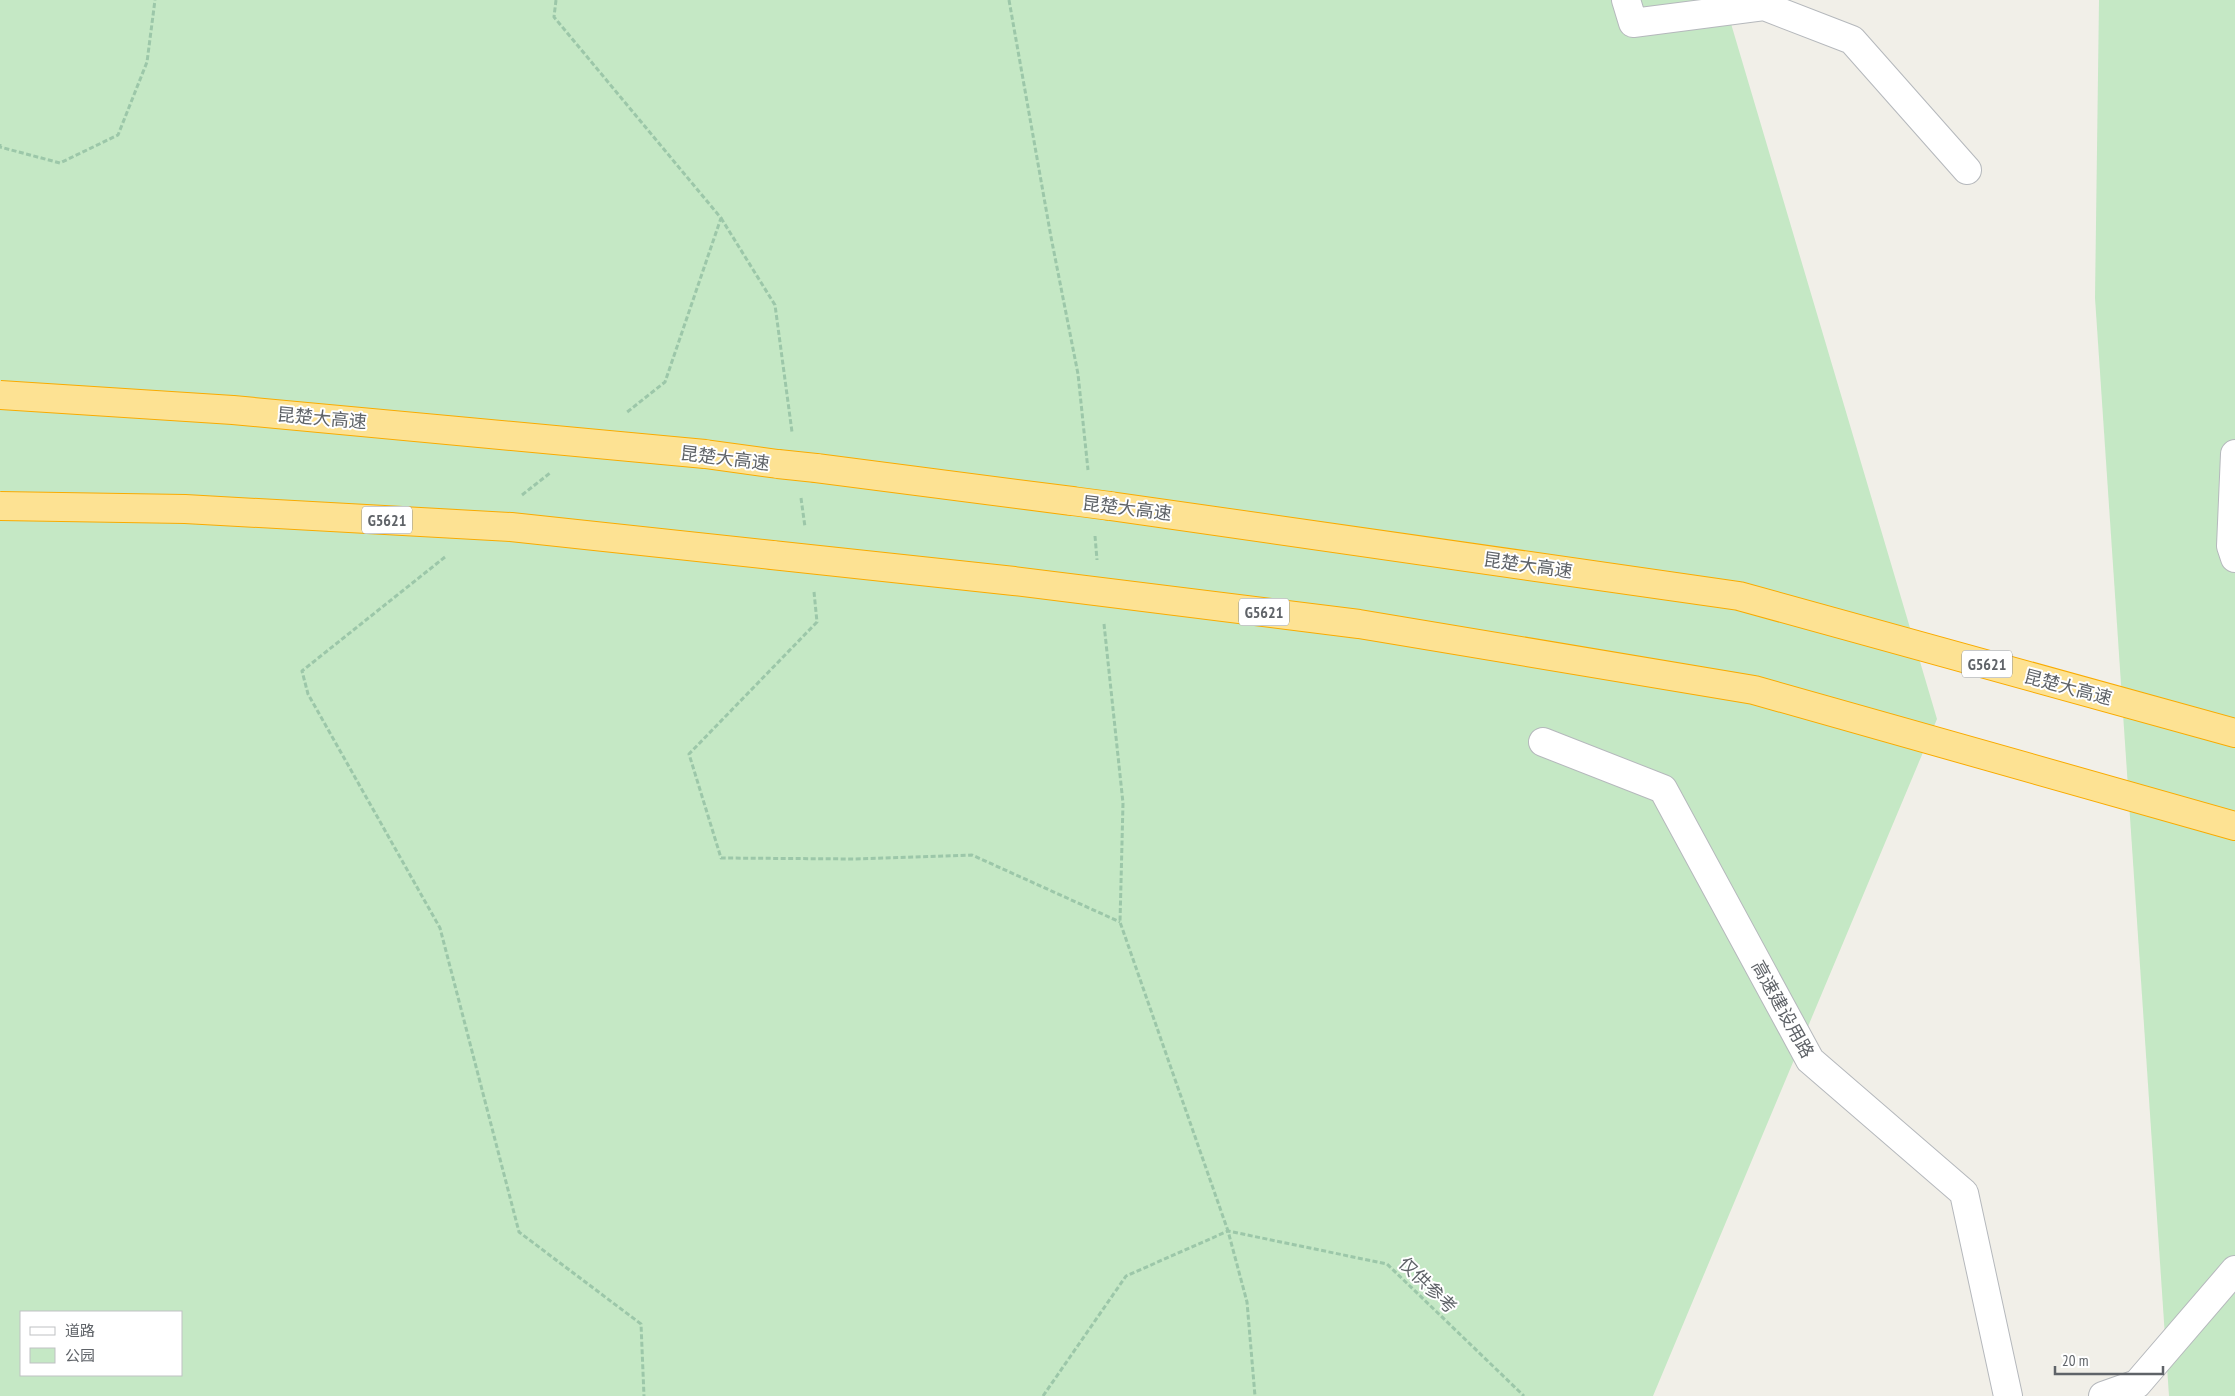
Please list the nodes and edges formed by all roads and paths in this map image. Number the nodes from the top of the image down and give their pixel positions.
1 (155, 0) edge
2 (556, 0) edge
3 (1009, 0) edge
4 (1626, 0) edge
5 (0, 144) edge
6 (1967, 170) dead end
7 (721, 218) junction
8 (0, 395) edge
9 (618, 419) dead end
10 (793, 439) dead end
11 (2235, 454) edge
12 (556, 468) dead end
13 (1088, 471) dead end
14 (801, 496) dead end
15 (518, 499) dead end
16 (0, 506) edge
17 (1094, 529) dead end
18 (806, 535) dead end
19 (448, 554) dead end
20 (2235, 558) edge
21 (1098, 568) dead end
22 (813, 584) dead end
23 (1103, 617) dead end
24 (2235, 733) edge
25 (1543, 742) dead end
26 (2235, 826) edge
27 (1120, 922) junction
28 (1228, 1231) junction
29 (2235, 1270) edge
30 (644, 1396) edge
31 (1043, 1396) edge
32 (1255, 1396) edge
33 (1524, 1396) edge
34 (2008, 1396) edge
35 (2103, 1396) edge

1 - 5 path
2 - 7 path
3 - 13 path
4 - 6 lane
7 - 9 path
7 - 10 path
8 - 24 highway, 昆楚大高速 / G5621, bridge
11 - 20 lane
12 - 15 path
14 - 18 path
16 - 26 highway, G5621, bridge
17 - 21 path
19 - 30 path
22 - 27 path
23 - 27 path
25 - 34 lane, 高速建设用路
27 - 28 path
28 - 31 path
28 - 32 path
28 - 33 path, 仅供参考
29 - 35 lane

